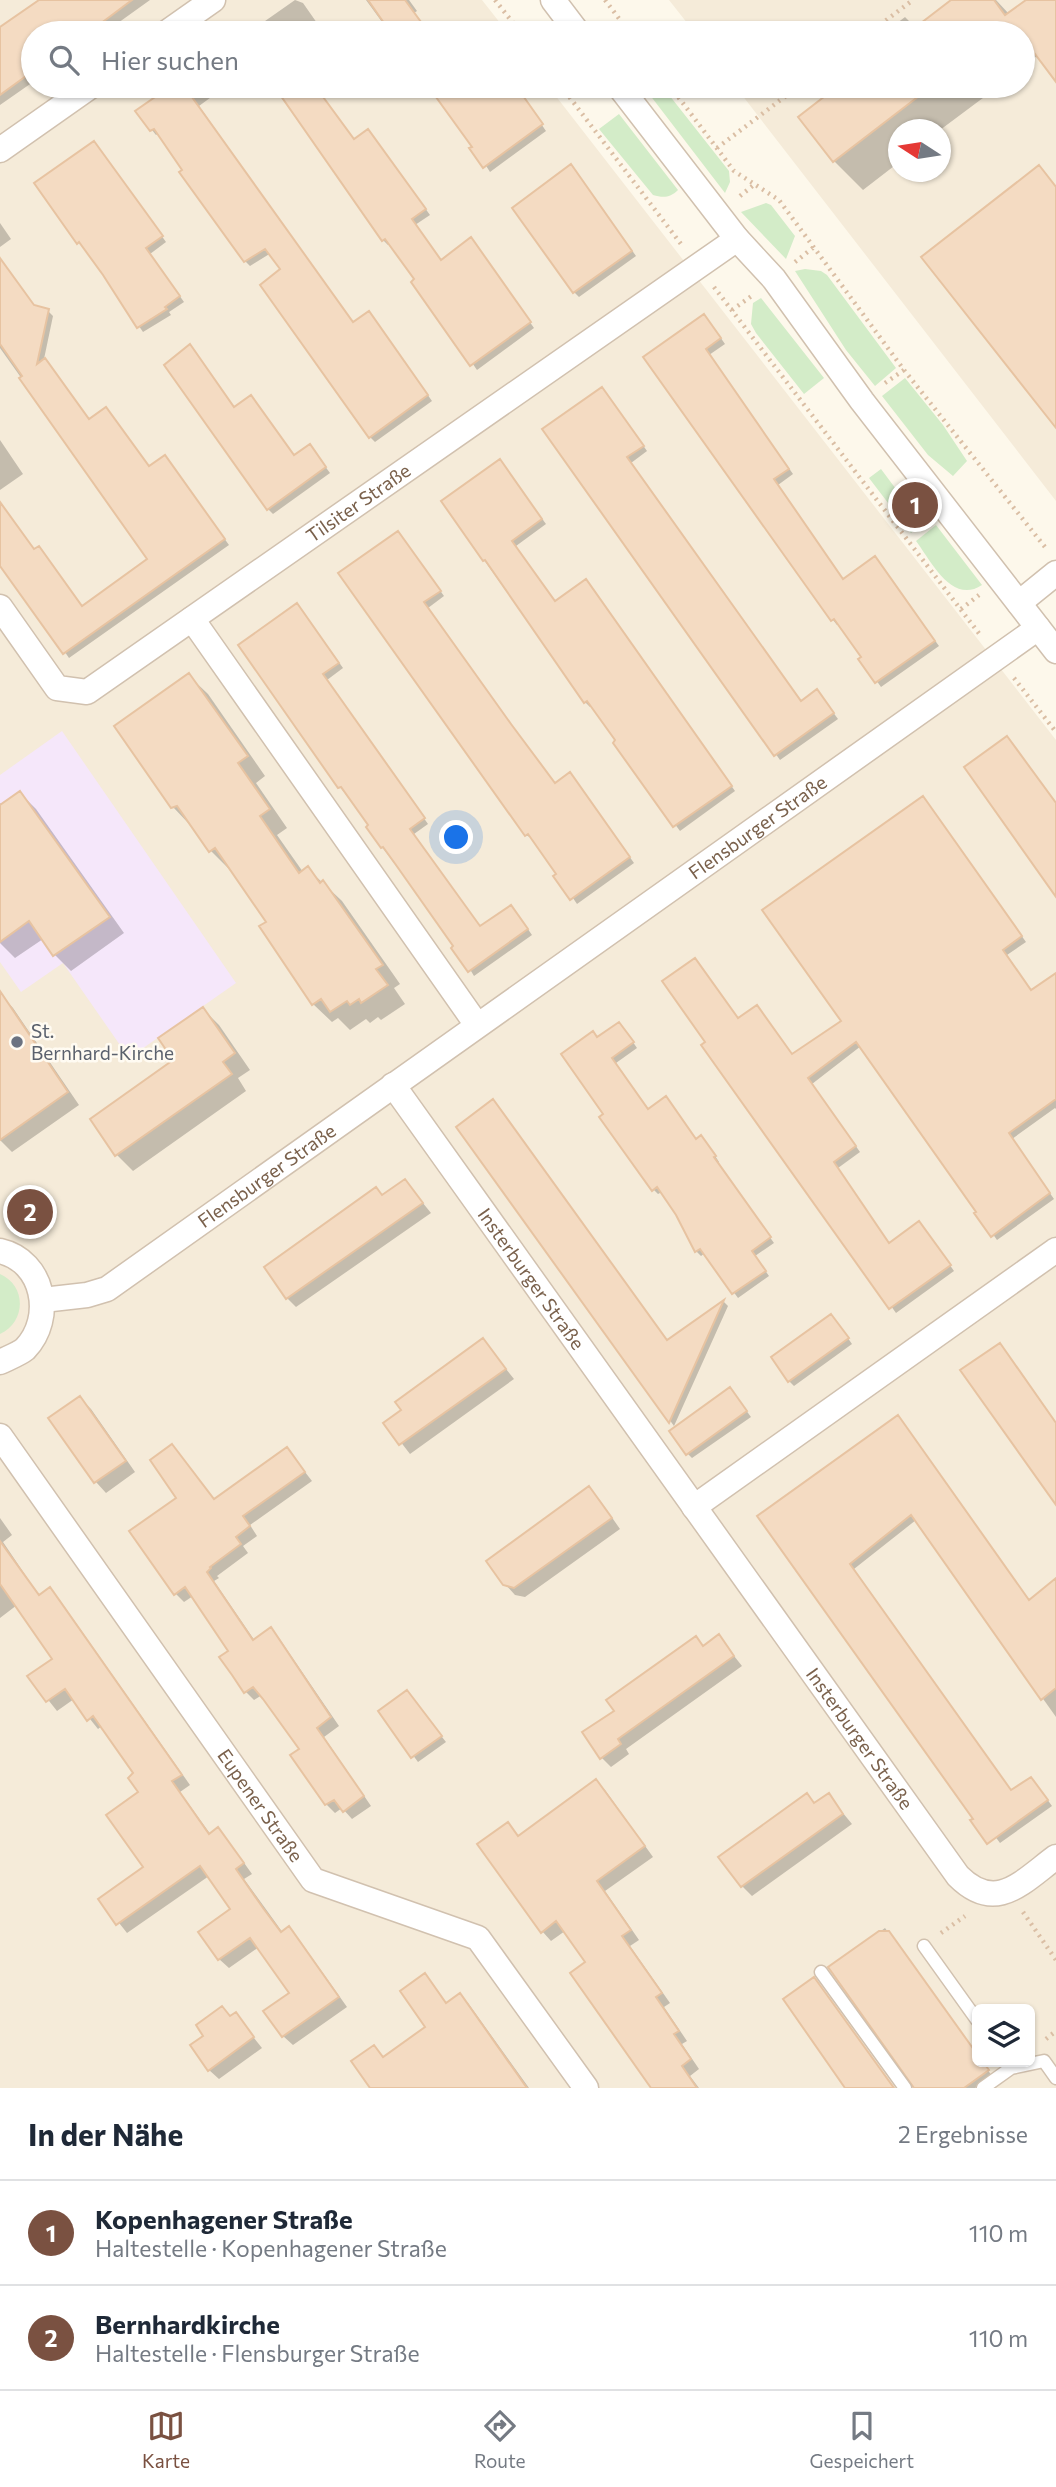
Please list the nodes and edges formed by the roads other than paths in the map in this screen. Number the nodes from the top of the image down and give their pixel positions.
1 (213, 0) edge
2 (553, 0) edge
3 (183, 21) edge
4 (569, 21) edge
5 (74, 98) edge
6 (628, 98) edge
7 (0, 150) edge
8 (737, 239) junction
9 (1056, 573) edge
10 (1018, 603) junction
11 (0, 607) edge
12 (192, 619) junction
13 (1038, 628) junction
14 (1056, 651) edge
15 (477, 1026) junction
16 (393, 1085) junction
17 (1056, 1250) edge
18 (0, 1251) edge
19 (43, 1300) junction
20 (0, 1362) edge
21 (0, 1436) edge
22 (694, 1507) junction
23 (1056, 1857) edge
24 (924, 1946) road end
25 (821, 1972) dead end
26 (972, 2014) edge
27 (1035, 2063) edge
28 (1007, 2067) edge
29 (1056, 2078) edge
30 (586, 2088) edge
31 (905, 2088) edge
32 (983, 2088) edge

1 - 3 street
2 - 4 street
5 - 7 street
6 - 8 street
8 - 10 street
8 - 12 street, Tilsiter Straße
9 - 10 street
10 - 13 street
11 - 12 street, Tilsiter Straße
12 - 15 street
13 - 14 street
13 - 15 street, Flensburger Straße
15 - 16 street, Flensburger Straße
16 - 19 street, Flensburger Straße
16 - 22 street, Insterburger Straße
17 - 22 street
18 - 19 street
19 - 20 street
21 - 30 street, Eupener Straße
22 - 23 street, Insterburger Straße
24 - 26 lane
25 - 31 lane
27 - 29 lane
28 - 32 lane

